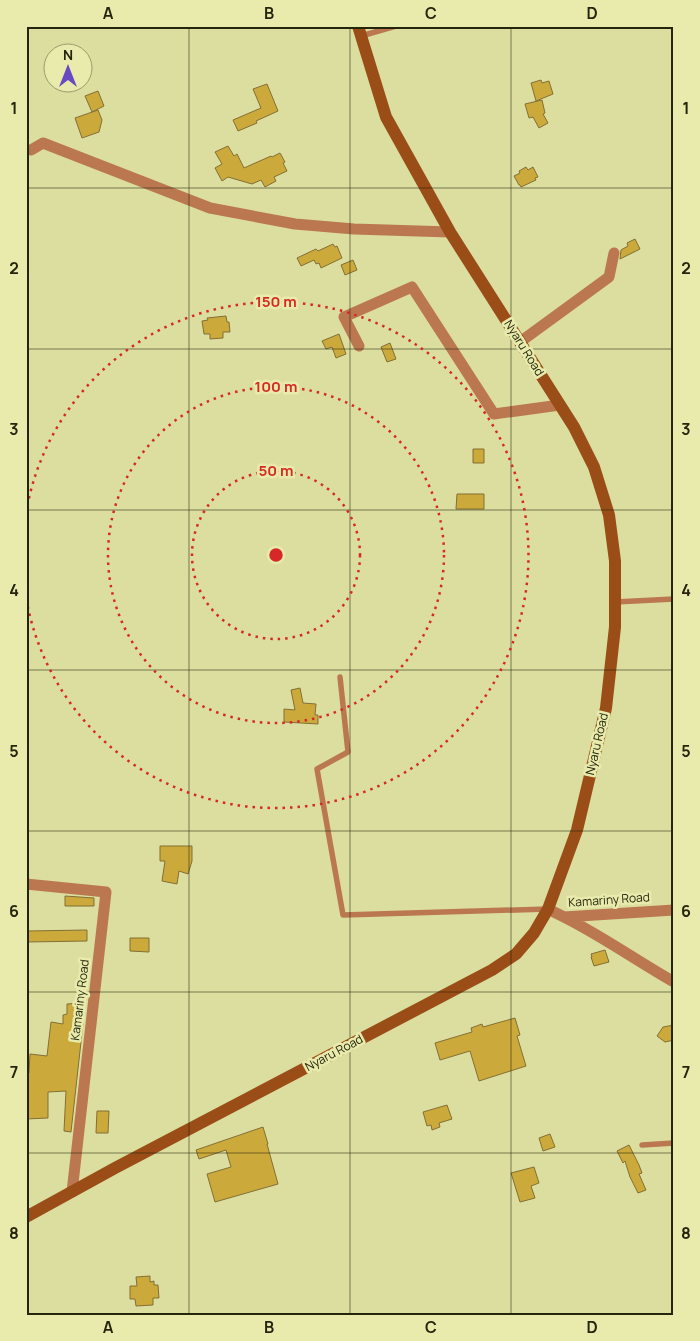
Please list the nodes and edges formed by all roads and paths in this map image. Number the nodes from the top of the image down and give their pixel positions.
1 (396, 26) edge
2 (360, 31) edge
3 (29, 153) edge
4 (450, 232) junction
5 (614, 253) dead end
6 (520, 342) junction
7 (359, 346) dead end
8 (560, 405) junction
9 (674, 599) edge
10 (615, 602) junction
11 (340, 677) dead end
12 (26, 884) edge
13 (548, 909) junction
14 (674, 910) edge
15 (564, 917) junction
16 (674, 982) edge
17 (674, 1143) edge
18 (642, 1145) dead end
19 (72, 1192) junction
20 (26, 1217) edge

1 - 2 lane
2 - 4 main road, Nyaru Road
3 - 4 street
4 - 6 main road, Nyaru Road
5 - 6 street
6 - 8 main road, Nyaru Road
7 - 8 street
8 - 10 main road, Nyaru Road
9 - 10 lane
10 - 13 main road, Nyaru Road
11 - 13 lane
12 - 19 street, Kamariny Road
13 - 15 street, Kamariny Road
13 - 19 main road, Nyaru Road
14 - 15 street, Kamariny Road
15 - 16 street
17 - 18 lane
19 - 20 main road, Nyaru Road

